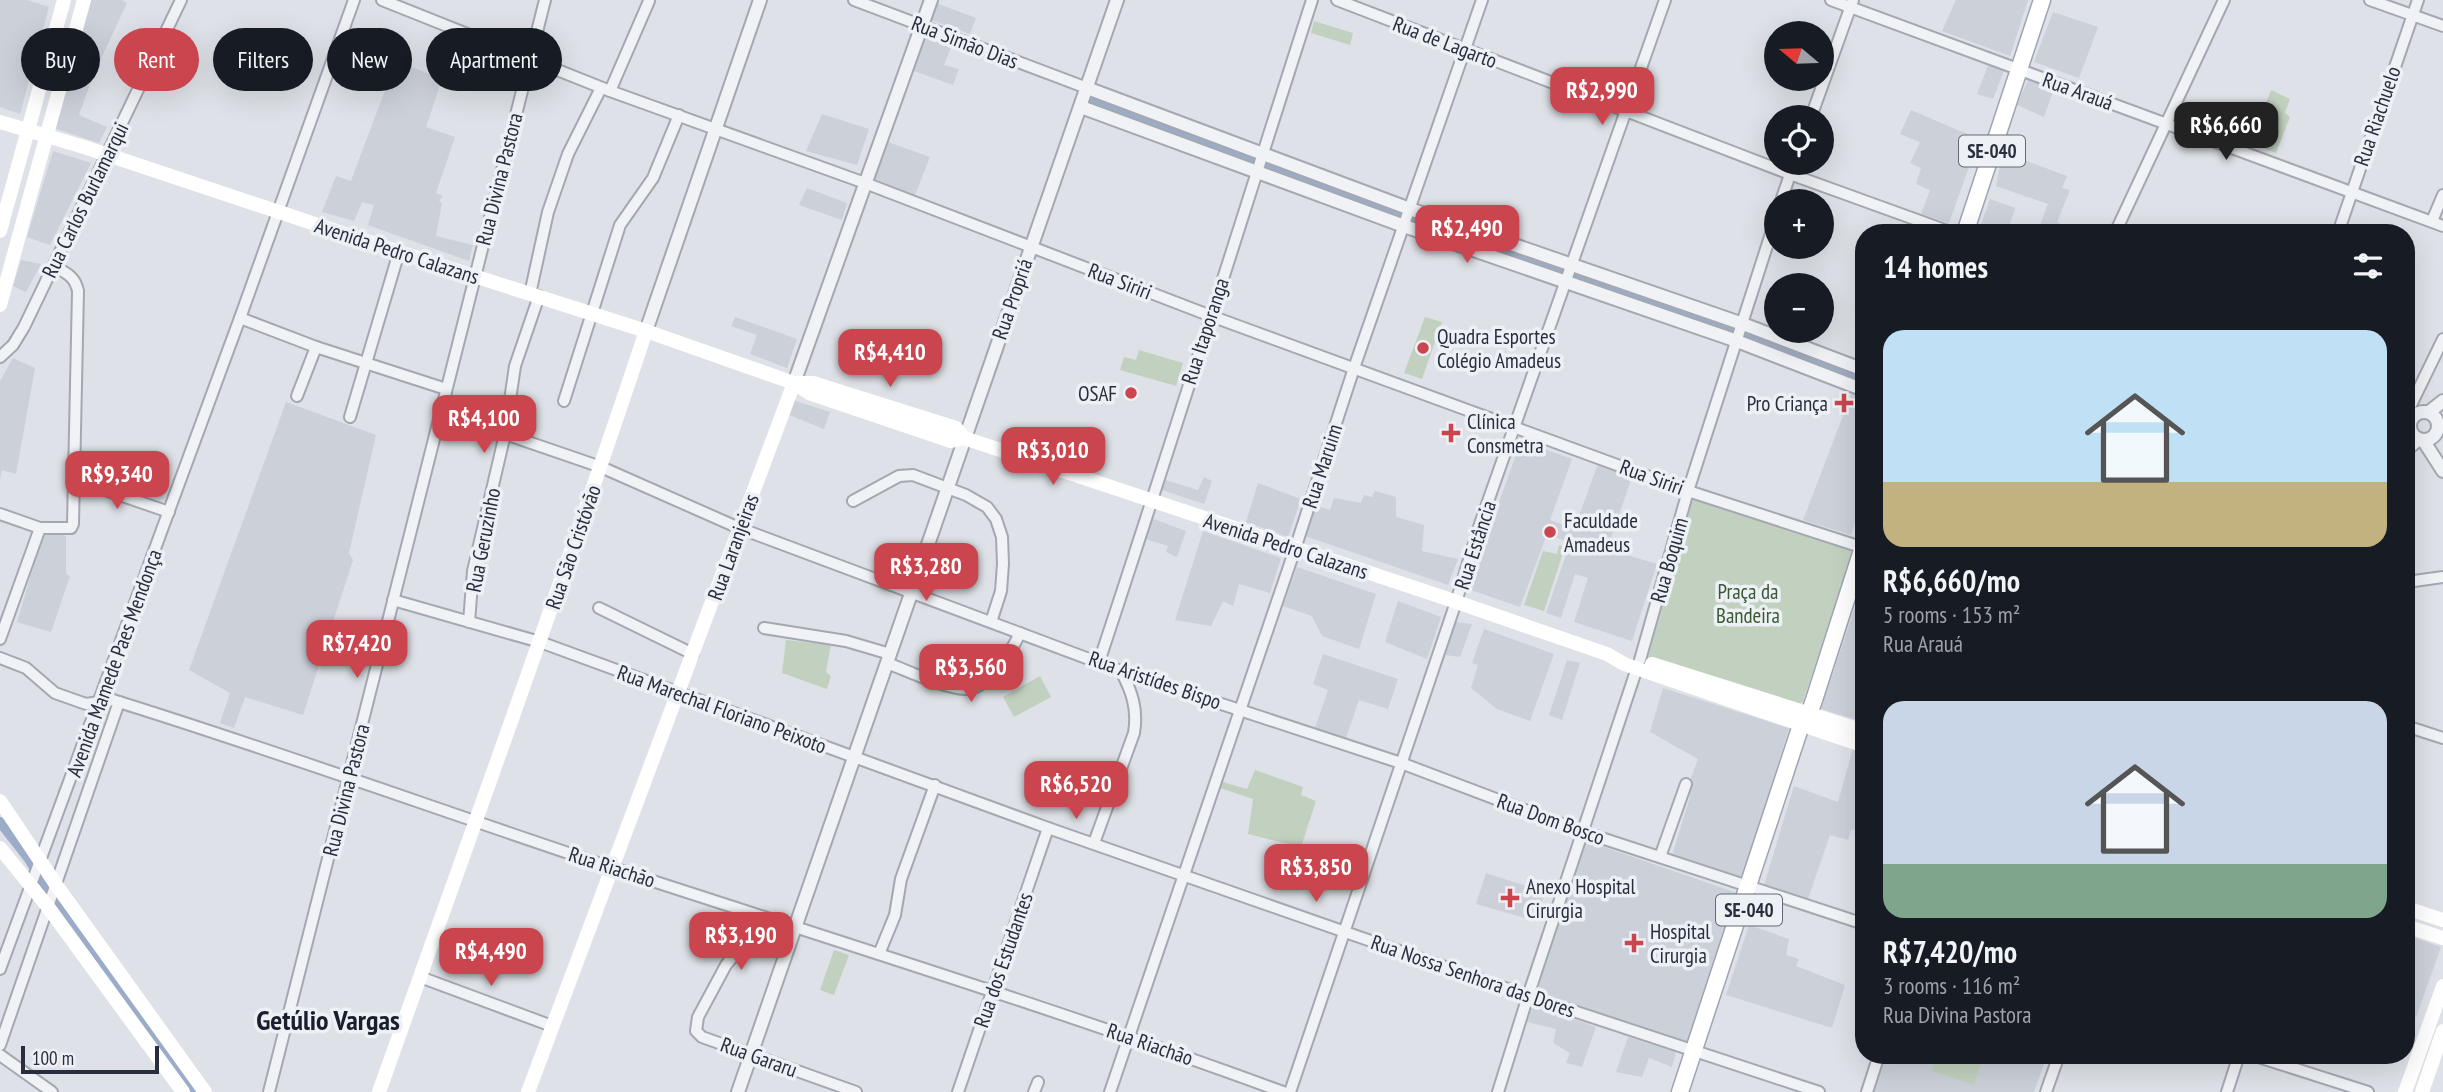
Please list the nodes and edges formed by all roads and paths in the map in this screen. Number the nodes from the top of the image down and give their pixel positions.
1 (64, 0) edge
2 (84, 0) edge
3 (181, 0) edge
4 (354, 0) edge
5 (382, 0) edge
6 (545, 0) edge
7 (760, 0) edge
8 (854, 0) edge
9 (931, 0) edge
10 (1117, 0) edge
11 (1312, 0) edge
12 (1337, 0) edge
13 (1482, 0) edge
14 (1665, 0) edge
15 (1831, 0) edge
16 (2042, 0) edge
17 (2224, 0) edge
18 (2370, 0) edge
19 (2418, 0) edge
20 (649, 1) edge
21 (1852, 4) edge
22 (2411, 15) junction
23 (922, 25) junction
24 (2443, 26) edge
25 (452, 28) edge
26 (537, 28) edge
27 (1465, 50) junction
28 (2020, 70) junction
29 (562, 72) edge
30 (605, 89) junction
31 (521, 91) edge
32 (1083, 98) junction
33 (1815, 105) edge
34 (1625, 111) junction
35 (679, 115) junction
36 (0, 122) edge
37 (2166, 122) junction
38 (715, 127) junction
39 (27, 131) junction
40 (45, 135) junction
41 (107, 156) junction
42 (1764, 158) edge
43 (1260, 162) junction
44 (1809, 175) edge
45 (865, 183) junction
46 (2350, 193) junction
47 (2443, 195) edge
48 (4, 201) edge
49 (279, 212) junction
50 (1407, 217) junction
51 (2438, 223) edge
52 (1930, 224) edge
53 (1968, 224) edge
54 (2119, 224) edge
55 (2341, 224) edge
56 (0, 231) edge
57 (1030, 246) junction
58 (398, 252) junction
59 (1764, 256) edge
60 (54, 266) junction
61 (1569, 273) junction
62 (474, 276) junction
63 (534, 295) junction
64 (0, 305) edge
65 (593, 314) junction
66 (1211, 316) junction
67 (240, 318) junction
68 (646, 331) junction
69 (1740, 332) junction
70 (2443, 339) edge
71 (316, 346) junction
72 (0, 357) edge
73 (366, 362) junction
74 (1855, 367) edge
75 (1354, 368) junction
76 (794, 383) junction
77 (1855, 386) edge
78 (446, 389) junction
79 (297, 396) dead end
80 (564, 401) dead end
81 (2443, 401) edge
82 (2415, 408) edge
83 (2415, 412) edge
84 (2415, 413) edge
85 (350, 417) dead end
86 (440, 418) junction
87 (1514, 427) junction
88 (2440, 430) edge
89 (505, 434) junction
90 (2415, 435) edge
91 (964, 438) junction
92 (2421, 440) junction
93 (2415, 444) edge
94 (601, 467) junction
95 (2443, 471) edge
96 (76, 480) junction
97 (947, 487) junction
98 (1688, 491) junction
99 (853, 501) dead end
100 (1153, 502) junction
101 (169, 512) junction
102 (0, 514) edge
103 (40, 528) junction
104 (739, 528) junction
105 (1855, 544) edge
106 (1295, 549) junction
107 (1855, 572) edge
108 (2443, 578) edge
109 (2415, 581) edge
110 (911, 594) junction
111 (393, 600) junction
112 (1456, 603) junction
113 (599, 608) dead end
114 (469, 622) junction
115 (990, 622) junction
116 (764, 628) dead end
117 (1020, 633) junction
118 (0, 639) edge
119 (540, 642) junction
120 (693, 654) junction
121 (0, 658) edge
122 (888, 659) junction
123 (1099, 662) junction
124 (1638, 664) junction
125 (1121, 671) junction
126 (678, 693) junction
127 (119, 702) junction
128 (99, 704) junction
129 (1241, 709) junction
130 (1806, 722) junction
131 (2415, 729) edge
132 (1855, 730) edge
133 (2443, 738) edge
134 (1855, 742) edge
135 (855, 757) junction
136 (1401, 763) junction
137 (349, 778) junction
138 (1686, 784) dead end
139 (935, 785) junction
140 (0, 801) edge
141 (477, 822) junction
142 (1048, 828) junction
143 (1583, 831) junction
144 (1094, 844) junction
145 (0, 848) edge
146 (1660, 857) junction
147 (39, 863) junction
148 (612, 867) junction
149 (1185, 875) junction
150 (31, 886) junction
151 (56, 888) junction
152 (1751, 888) junction
153 (49, 905) junction
154 (2415, 911) edge
155 (751, 913) junction
156 (2443, 920) edge
157 (1855, 921) edge
158 (796, 925) junction
159 (2415, 929) edge
160 (1344, 931) junction
161 (2443, 938) edge
162 (879, 954) junction
163 (0, 970) edge
164 (420, 977) junction
165 (2443, 986) edge
166 (992, 993) junction
167 (1528, 996) junction
168 (552, 1026) junction
169 (2443, 1031) edge
170 (1129, 1036) junction
171 (0, 1045) edge
172 (1697, 1053) junction
173 (751, 1054) junction
174 (0, 1055) edge
175 (1877, 1064) edge
176 (2056, 1064) edge
177 (2236, 1064) edge
178 (2280, 1064) edge
179 (851, 1091) edge
180 (52, 1092) edge
181 (183, 1092) edge
182 (205, 1092) edge
183 (269, 1092) edge
184 (379, 1092) edge
185 (528, 1092) edge
186 (738, 1092) edge
187 (958, 1092) edge
188 (1110, 1092) edge
189 (1283, 1092) edge
190 (1290, 1092) edge
191 (1498, 1092) edge
192 (1680, 1092) edge
193 (1689, 1092) edge
194 (1819, 1092) edge
195 (1867, 1092) edge
196 (2046, 1092) edge
197 (2227, 1092) edge
198 (2368, 1092) edge
199 (2405, 1092) edge
200 (2422, 1092) edge

1 - 39 main road
2 - 40 main road
3 - 41 street, Rua Carlos Burlamarqui
4 - 49 street, Avenida Mamede Paes Mendonça
5 - 25 street, Rua Siriri
6 - 26 street, Rua Divina Pastora
7 - 38 street, Rua São Cristóvão
8 - 23 street, Rua Simão Dias
9 - 23 street, Rua Laranjeiras
10 - 32 street, Rua Propriá
11 - 43 street, Rua Itaporanga
12 - 27 street, Rua de Lagarto
13 - 27 street, Rua Maruim
14 - 34 street, Rua Estância
15 - 21 street, Rua Arauá
16 - 28 main road, SE-040
17 - 37 street
18 - 22 street
19 - 22 street, Rua Riachuelo
20 - 30 street, Rua Geruzinho
21 - 28 street, Rua Arauá
21 - 33 street
22 - 24 street
22 - 46 street, Rua Riachuelo
23 - 32 street, Rua Simão Dias
23 - 45 street, Rua Laranjeiras
27 - 34 street, Rua de Lagarto
27 - 50 street, Rua Maruim
28 - 37 street, Rua Arauá
28 - 53 main road, SE-040
29 - 30 street, Rua Siriri
30 - 35 street, Rua Siriri
30 - 63 street, Rua Geruzinho
31 - 62 street, Rua Divina Pastora
32 - 43 street
32 - 43 street
32 - 57 street, Rua Propriá
34 - 42 street, Rua de Lagarto
34 - 61 street, Rua Estância
35 - 38 street, Rua Siriri
35 - 65 street
36 - 39 main road, Avenida Pedro Calazans
37 - 46 street, Rua Arauá
37 - 54 street
38 - 45 street, Rua Siriri
38 - 68 street, Rua São Cristóvão
39 - 40 main road, Avenida Pedro Calazans
39 - 48 main road
40 - 41 main road, Avenida Pedro Calazans
40 - 64 main road
41 - 49 main road, Avenida Pedro Calazans
41 - 60 street, Rua Carlos Burlamarqui
43 - 50 street
43 - 50 street
43 - 66 street, Rua Itaporanga
44 - 52 street, Rua de Lagarto
45 - 57 street, Rua Siriri
45 - 76 street, Rua Laranjeiras
46 - 51 street, Rua Arauá
46 - 55 street, Rua Riachuelo
47 - 51 street
48 - 56 main road
49 - 58 main road, Avenida Pedro Calazans
49 - 67 street, Avenida Mamede Paes Mendonça
50 - 61 street
50 - 75 street, Rua Maruim
57 - 66 street, Rua Siriri
57 - 91 street, Rua Propriá
58 - 62 main road, Avenida Pedro Calazans
58 - 73 street
59 - 69 street, Rua Boquim
60 - 72 street, Rua Carlos Burlamarqui
60 - 96 street
61 - 69 street
61 - 87 street, Rua Estância
62 - 63 main road, Avenida Pedro Calazans
62 - 78 street, Rua Divina Pastora
63 - 65 main road, Avenida Pedro Calazans
63 - 89 street, Rua Geruzinho
65 - 68 main road, Avenida Pedro Calazans
65 - 80 street
66 - 75 street, Rua Siriri
66 - 100 street, Rua Itaporanga
67 - 71 street
67 - 101 street, Avenida Mamede Paes Mendonça
68 - 76 main road, Avenida Pedro Calazans
68 - 94 main road, Rua São Cristóvão
69 - 74 street
69 - 77 street
69 - 98 street, Rua Boquim
70 - 82 street
71 - 73 street
71 - 79 street
73 - 78 street
73 - 85 street
75 - 87 street, Rua Siriri
75 - 106 street, Rua Maruim
76 - 91 main road, Avenida Pedro Calazans
76 - 104 main road, Rua Laranjeiras
78 - 86 street, Rua Divina Pastora
81 - 83 street
84 - 88 street
86 - 89 street, Rua Aristídes Bispo
86 - 111 street, Rua Divina Pastora
87 - 98 street, Rua Siriri
87 - 112 street, Rua Estância
88 - 92 street
89 - 94 street, Rua Aristídes Bispo
89 - 114 street, Rua Geruzinho
90 - 92 street
91 - 97 street, Rua Propriá
91 - 100 main road, Avenida Pedro Calazans
92 - 93 street
92 - 95 street
94 - 104 street, Rua Aristídes Bispo
94 - 119 main road, Rua São Cristóvão
96 - 101 street
96 - 103 street
97 - 99 street
97 - 110 street, Rua Propriá
97 - 115 street
98 - 105 street, Rua Siriri
98 - 124 street, Rua Boquim
100 - 106 main road, Avenida Pedro Calazans
100 - 123 street, Rua Itaporanga
101 - 128 street, Avenida Mamede Paes Mendonça
102 - 103 street
103 - 118 street
104 - 110 street, Rua Aristídes Bispo
104 - 120 main road, Rua Laranjeiras
106 - 112 main road, Avenida Pedro Calazans
106 - 129 street, Rua Maruim
107 - 130 main road, SE-040
108 - 109 street
110 - 115 street, Rua Aristídes Bispo
110 - 122 street, Rua Propriá
111 - 114 street, Rua Marechal Floriano Peixoto
111 - 137 street, Rua Divina Pastora
112 - 124 main road, Avenida Pedro Calazans
112 - 136 street, Rua Estância
113 - 120 street
114 - 119 street, Rua Marechal Floriano Peixoto
115 - 117 street, Rua Aristídes Bispo
116 - 122 street
117 - 122 street
117 - 123 street, Rua Aristídes Bispo
119 - 126 street, Rua Marechal Floriano Peixoto
119 - 141 main road, Rua São Cristóvão
120 - 126 main road, Rua Laranjeiras
121 - 128 street, Rua Riachão
122 - 135 street, Rua Propriá
123 - 125 street, Rua Aristídes Bispo
124 - 130 main road, Avenida Pedro Calazans
124 - 143 street, Rua Boquim
125 - 129 street, Rua Aristídes Bispo
125 - 144 street
126 - 135 street, Rua Marechal Floriano Peixoto
126 - 148 main road, Rua Laranjeiras
127 - 128 street, Rua Riachão
127 - 137 street, Rua Riachão
127 - 151 street, Avenida Mamede Paes Mendonça
128 - 147 street, Avenida Mamede Paes Mendonça
129 - 136 street, Rua Dom Bosco
129 - 149 street, Rua Maruim
130 - 132 main road
130 - 134 main road
130 - 152 main road, SE-040
131 - 133 street
135 - 139 street, Rua Marechal Floriano Peixoto
135 - 158 street, Rua Propriá
136 - 143 street, Rua Dom Bosco
136 - 160 street, Rua Estância
137 - 141 street, Rua Riachão
137 - 183 street, Rua Divina Pastora
138 - 146 street
139 - 142 street, Rua Marechal Floriano Peixoto
139 - 162 street
140 - 147 main road
141 - 148 street, Rua Riachão
141 - 164 main road, Rua São Cristóvão
142 - 144 street, Rua Nossa Senhora das Dores
142 - 166 street, Rua dos Estudantes
143 - 146 street, Rua Dom Bosco
143 - 167 street, Rua Boquim
144 - 149 street, Rua Nossa Senhora das Dores
145 - 150 main road
146 - 152 street, Rua Dom Bosco
147 - 150 street, Avenida Mamede Paes Mendonça
147 - 151 main road
148 - 155 street, Rua Riachão
148 - 168 main road, Rua Laranjeiras
149 - 160 street, Rua Nossa Senhora das Dores
149 - 170 street, Rua Maruim
150 - 153 main road
150 - 163 street, Avenida Mamede Paes Mendonça
151 - 153 street, Avenida Mamede Paes Mendonça
151 - 182 main road
152 - 157 street, Rua Dom Bosco
152 - 172 main road, SE-040
153 - 171 street, Avenida Mamede Paes Mendonça
153 - 181 main road
154 - 156 main road
155 - 158 street, Rua Riachão
155 - 173 street, Rua Gararu
158 - 162 street, Rua Riachão
158 - 173 street, Rua Propriá
159 - 161 main road
160 - 167 street, Rua Nossa Senhora das Dores
160 - 190 street, Rua Estância
162 - 166 street, Rua Riachão
164 - 168 street
164 - 184 main road, Rua São Cristóvão
165 - 199 main road
166 - 170 street, Rua Riachão
166 - 187 street, Rua dos Estudantes
167 - 172 street, Rua Nossa Senhora das Dores
167 - 191 street, Rua Boquim
168 - 185 main road, Rua Laranjeiras
169 - 200 main road
170 - 188 street, Rua Maruim
170 - 189 street, Rua Riachão
172 - 192 main road, SE-040
172 - 193 main road, SE-040
172 - 194 street, Rua Nossa Senhora das Dores
173 - 179 street, Rua Gararu
173 - 186 street, Rua Propriá
174 - 180 street
175 - 195 street
176 - 196 street
177 - 197 street
178 - 198 street

